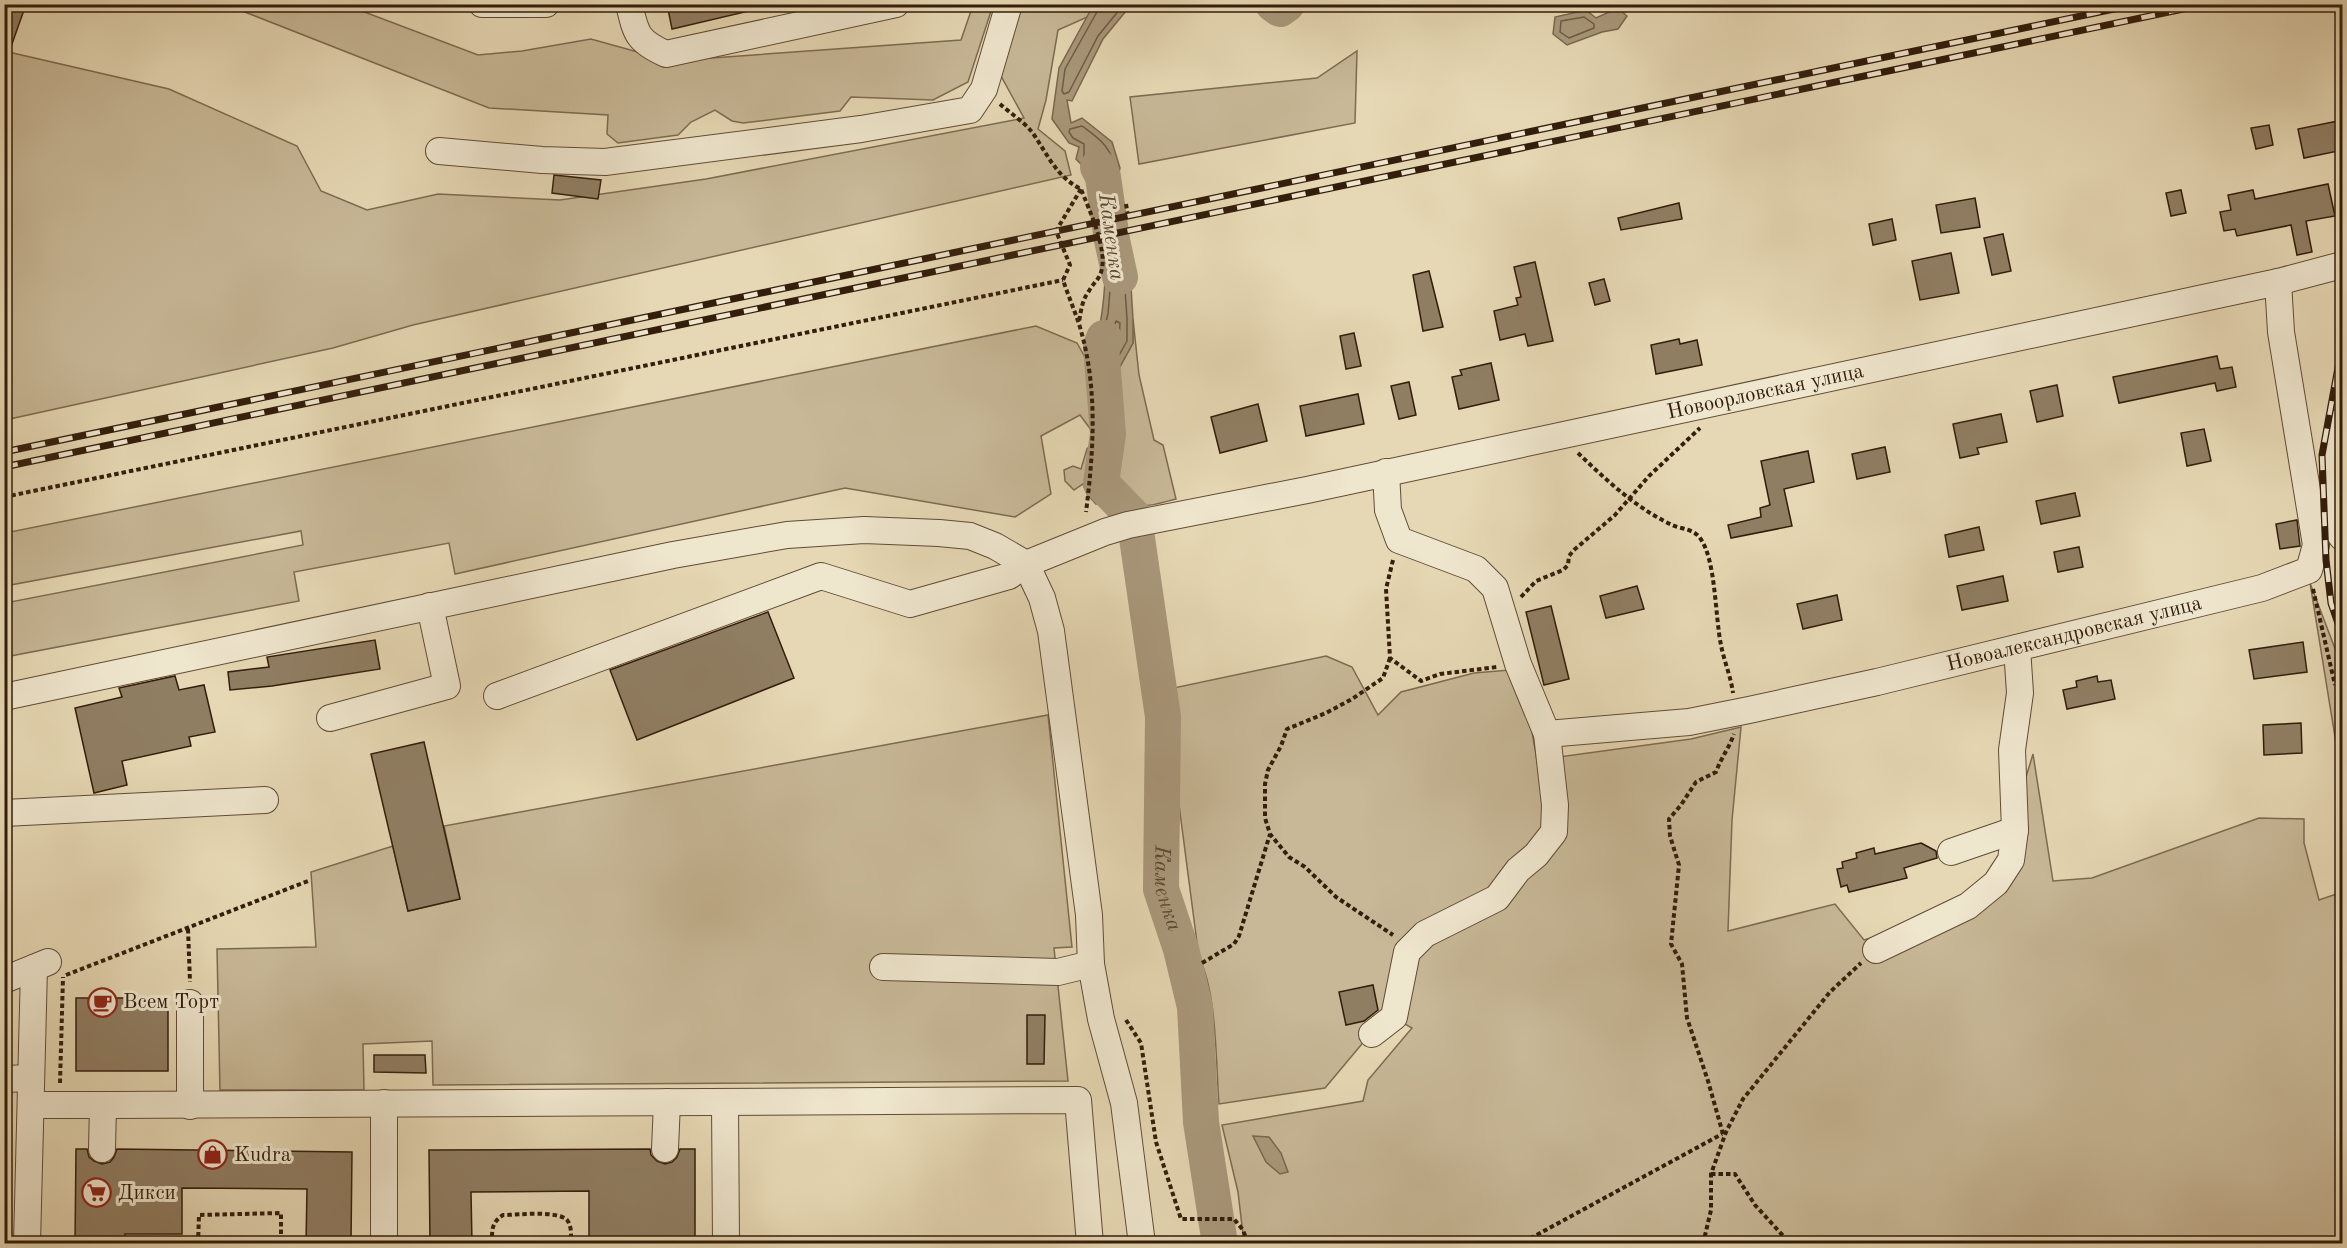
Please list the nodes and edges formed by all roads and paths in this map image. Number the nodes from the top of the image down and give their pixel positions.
1 (482, 4) edge
2 (546, 4) edge
3 (629, 4) edge
4 (896, 4) edge
5 (1009, 4) edge
6 (984, 89) junction
7 (439, 151) dead end
8 (1081, 189) junction
9 (1126, 204) dead end
10 (1128, 216) dead end
11 (2343, 265) edge
12 (1063, 280) junction
13 (2278, 282) junction
14 (1079, 323) junction
15 (1712, 403) junction
16 (2343, 422) edge
17 (1560, 435) junction
18 (1386, 472) junction
19 (4, 497) edge
20 (1630, 498) junction
21 (1086, 512) dead end
22 (1399, 540) junction
23 (2340, 547) edge
24 (1026, 564) junction
25 (2309, 570) junction
26 (430, 606) junction
27 (2343, 619) edge
28 (1505, 622) junction
29 (2017, 648) junction
30 (1390, 658) junction
31 (1518, 664) junction
32 (2335, 685) dead end
33 (497, 696) dead end
34 (4, 697) edge
35 (1742, 711) junction
36 (330, 718) dead end
37 (1547, 734) junction
38 (265, 800) dead end
39 (4, 813) edge
40 (2015, 830) junction
41 (1270, 834) junction
42 (1951, 852) dead end
43 (308, 880) dead end
44 (188, 929) junction
45 (1876, 950) joint
46 (1407, 952) junction
47 (1091, 963) junction
48 (1202, 963) dead end
49 (883, 967) dead end
50 (45, 973) junction
51 (4, 980) edge
52 (190, 1003) joint
53 (1372, 1034) dead end
54 (31, 1078) junction
55 (4, 1079) edge
56 (666, 1102) junction
57 (725, 1102) junction
58 (384, 1103) junction
59 (31, 1105) junction
60 (60, 1105) junction
61 (103, 1105) junction
62 (190, 1106) junction
63 (1724, 1133) junction
64 (102, 1149) dead end
65 (665, 1149) dead end
66 (1711, 1174) junction
67 (1211, 1220) dead end
68 (27, 1244) edge
69 (198, 1244) edge
70 (281, 1244) edge
71 (384, 1244) edge
72 (492, 1244) edge
73 (571, 1244) edge
74 (726, 1244) edge
75 (1090, 1244) edge
76 (1142, 1244) edge
77 (1248, 1244) edge
78 (1525, 1244) edge
79 (1704, 1244) edge
80 (1812, 1244) edge

1 - 2 street
3 - 4 street
5 - 6 street
6 - 7 street
6 - 8 path
8 - 12 path
8 - 14 path
9 - 10 path
11 - 13 street, Новоорловская улица
12 - 14 path
12 - 19 path
13 - 15 street, Новоорловская улица
13 - 25 street
14 - 21 path
15 - 17 street, Новоорловская улица
15 - 20 path
16 - 23 street
17 - 18 street, Новоорловская улица
17 - 20 path
18 - 22 street
18 - 24 street, Новоорловская улица
20 - 28 path
20 - 35 path
22 - 28 street
22 - 30 path
23 - 27 path
24 - 26 street
24 - 33 street, Новоорловская улица
24 - 47 street
25 - 29 street, Новоалександровская улица
25 - 32 path
26 - 34 street
26 - 36 street
28 - 31 street
29 - 35 street, Новоалександровская улица
29 - 40 street
30 - 31 path
30 - 41 path
31 - 37 street
35 - 37 street, Новоалександровская улица
35 - 63 path
37 - 46 street
38 - 39 street
40 - 42 street
40 - 45 street
41 - 46 path
41 - 48 path
43 - 44 path
44 - 50 path
44 - 52 path
45 - 63 path
46 - 53 street
47 - 49 street
47 - 76 street
50 - 51 street
50 - 54 street
50 - 60 path
52 - 62 street
54 - 55 street
54 - 59 street
56 - 57 street
56 - 58 street
56 - 65 street
57 - 74 street
57 - 75 street
58 - 62 street
58 - 71 street
59 - 60 street
59 - 68 street
60 - 61 street
61 - 62 street
61 - 64 street
63 - 66 path
63 - 78 path
66 - 79 path
66 - 80 path
67 - 77 path
69 - 70 path
72 - 73 path

